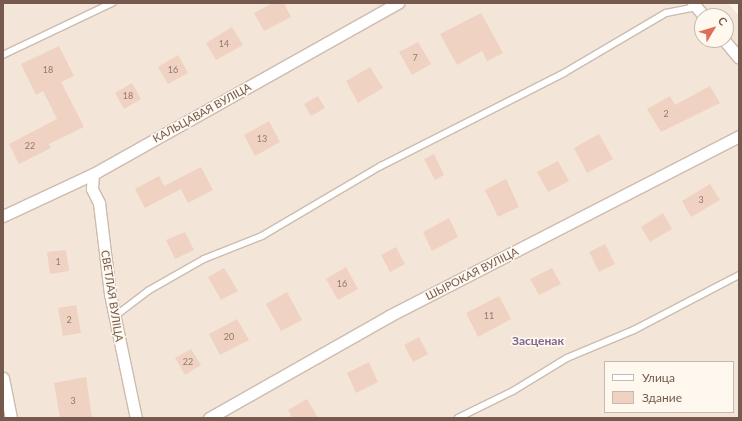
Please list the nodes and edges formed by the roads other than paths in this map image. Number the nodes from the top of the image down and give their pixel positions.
1 (112, 3) edge
2 (398, 3) edge
3 (694, 10) edge
4 (731, 48) edge
5 (3, 56) edge
6 (739, 58) edge
7 (739, 136) edge
8 (93, 174) junction
9 (3, 216) edge
10 (739, 275) edge
11 (114, 317) junction
12 (3, 378) edge
13 (11, 418) edge
14 (136, 418) edge
15 (209, 418) edge
16 (458, 418) edge

1 - 5 lane
2 - 8 street, КАЛЬЦАВАЯ ВУЛІЦА
3 - 11 lane
4 - 6 street
7 - 15 street, ШЫРОКАЯ ВУЛІЦА
8 - 9 street, КАЛЬЦАВАЯ ВУЛІЦА
8 - 11 street, СВЕТЛАЯ ВУЛІЦА
10 - 16 lane
11 - 14 street, СВЕТЛАЯ ВУЛІЦА
12 - 13 street

